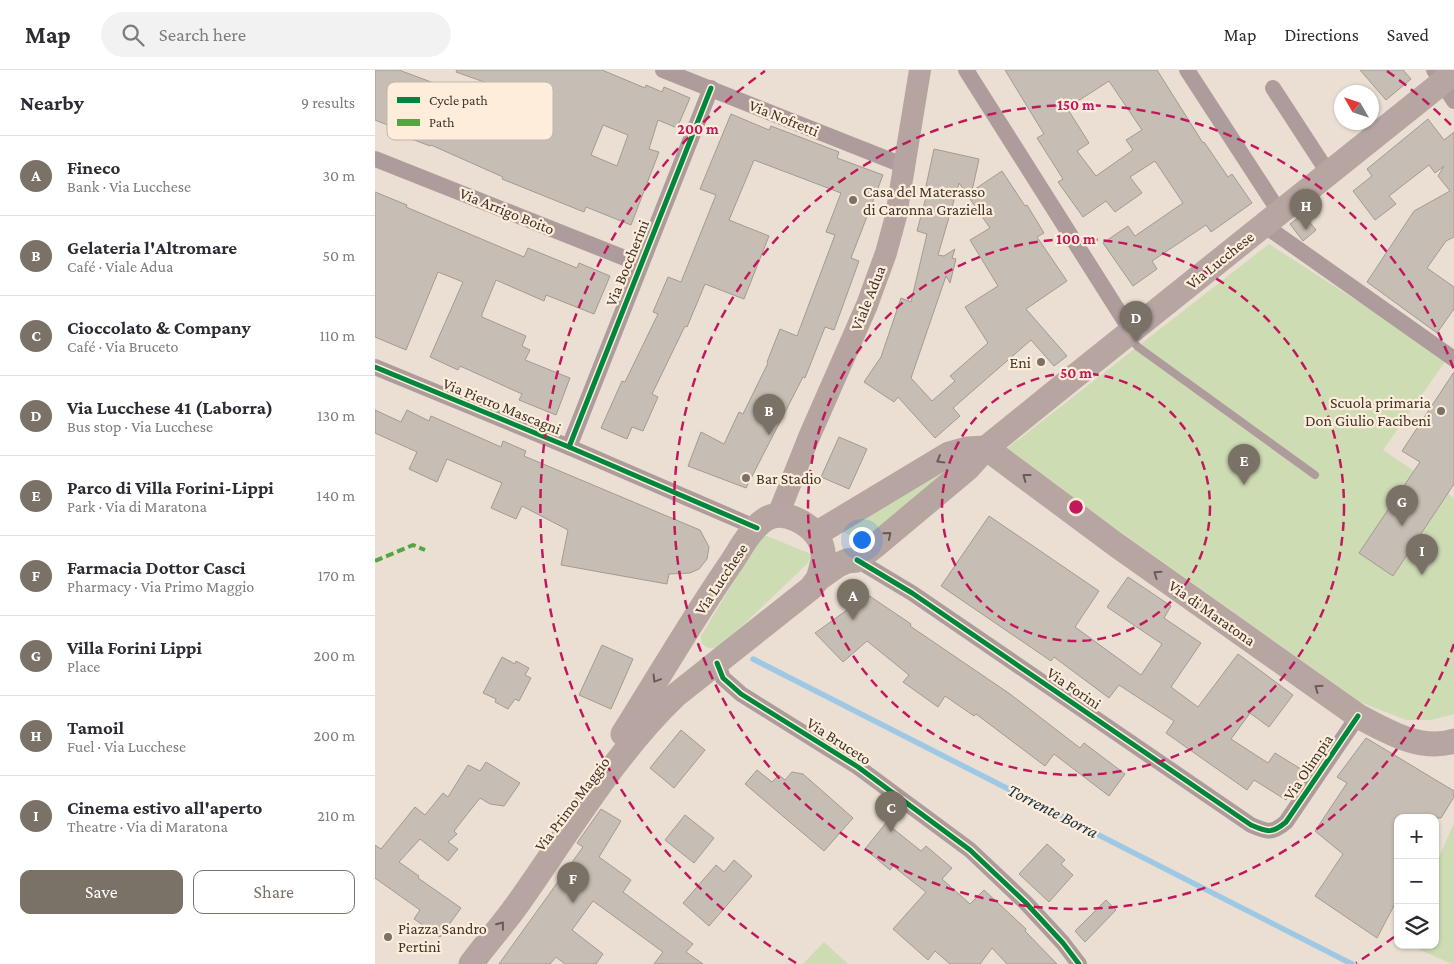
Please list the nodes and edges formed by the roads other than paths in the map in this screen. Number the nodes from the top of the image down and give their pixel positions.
1 (663, 70) edge
2 (920, 70) edge
3 (966, 70) edge
4 (1187, 70) edge
5 (1446, 82) edge
6 (711, 88) junction
7 (1273, 88) dead end
8 (375, 159) edge
9 (905, 166) junction
10 (1329, 174) junction
11 (1272, 219) junction
12 (640, 264) junction
13 (1129, 333) junction
14 (1454, 359) edge
15 (375, 368) edge
16 (569, 447) junction
17 (986, 448) junction
18 (1315, 475) dead end
19 (778, 515) junction
20 (757, 528) junction
21 (816, 534) junction
22 (857, 560) junction
23 (818, 579) junction
24 (682, 638) junction
25 (713, 666) junction
26 (1357, 716) junction
27 (1454, 741) edge
28 (1277, 830) joint
29 (451, 964) edge
30 (471, 964) edge
31 (1079, 964) edge

1 - 6 street, Via Nofretti
2 - 9 main road, Viale Adua
3 - 13 street
4 - 11 street
5 - 10 main road, Via Lucchese
6 - 9 street, Via Nofretti
6 - 12 street, Via Boccherini
7 - 10 street
8 - 12 street, Via Arrigo Boito
9 - 19 main road, Viale Adua
10 - 11 main road, Via Lucchese
11 - 13 main road, Via Lucchese
11 - 14 street
12 - 16 street, Via Boccherini
13 - 17 main road, Via Lucchese
13 - 18 lane
15 - 16 street, Via Pietro Mascagni
16 - 20 street, Via Pietro Mascagni
17 -> 21 main road
22 -> 17 main road, Via Lucchese
26 -> 17 main road, Via di Maratona
19 - 20 main road, Via Lucchese
19 - 21 main road
20 - 24 main road, Via Lucchese
21 - 23 main road
22 - 23 main road
22 - 28 street, Via Forini
23 - 25 main road
24 - 25 main road
24 -> 29 main road, Via Primo Maggio
30 -> 25 main road, Via Primo Maggio
25 - 31 street, Via Bruceto
26 - 27 main road, Via di Maratona
26 - 28 street, Via Olimpia

